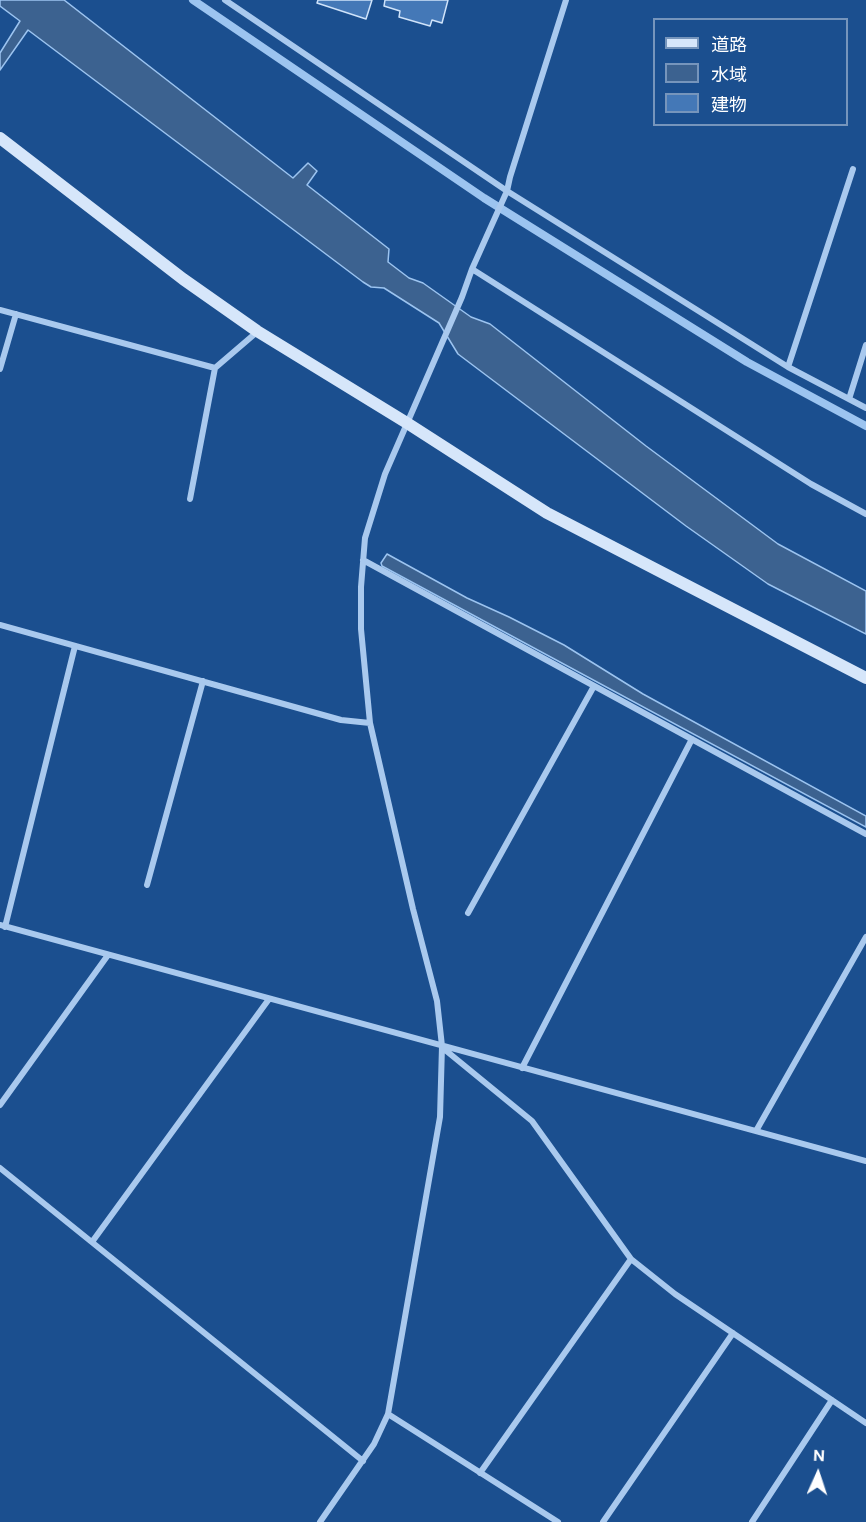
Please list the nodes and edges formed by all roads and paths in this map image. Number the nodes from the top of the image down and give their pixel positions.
1 (225, 0) edge
2 (566, 0) edge
3 (0, 138) edge
4 (853, 169) dead end
5 (507, 191) junction
6 (472, 269) junction
7 (0, 310) edge
8 (16, 314) junction
9 (257, 331) junction
10 (866, 345) edge
11 (788, 367) junction
12 (215, 368) junction
13 (0, 369) edge
14 (849, 399) junction
15 (866, 408) edge
16 (407, 423) junction
17 (190, 499) dead end
18 (866, 514) edge
19 (363, 560) junction
20 (0, 625) edge
21 (75, 646) junction
22 (866, 678) edge
23 (203, 681) junction
24 (594, 686) junction
25 (370, 723) junction
26 (692, 739) junction
27 (866, 834) edge
28 (147, 885) dead end
29 (468, 914) dead end
30 (3, 926) edge
31 (866, 937) edge
32 (108, 955) junction
33 (269, 999) junction
34 (442, 1046) junction
35 (522, 1068) junction
36 (0, 1105) edge
37 (756, 1131) junction
38 (866, 1161) edge
39 (0, 1168) edge
40 (92, 1242) junction
41 (631, 1258) junction
42 (733, 1333) junction
43 (832, 1400) junction
44 (388, 1414) junction
45 (866, 1423) edge
46 (363, 1461) junction
47 (480, 1473) junction
48 (320, 1522) edge
49 (558, 1522) edge
50 (603, 1522) edge
51 (752, 1522) edge

1 - 5 street
2 - 5 street
3 - 9 street
4 - 11 street
5 - 6 street
5 - 11 street
6 - 16 street
6 - 18 street
7 - 8 street
8 - 12 street
8 - 13 street
9 - 12 street
9 - 16 street
10 - 14 street
11 - 14 street
12 - 17 street
14 - 15 street
16 - 19 street
16 - 22 street
19 - 24 street
19 - 25 street
20 - 21 street
21 - 23 street
21 - 30 street
23 - 25 street
23 - 28 street
24 - 26 street
24 - 29 street
25 - 34 street
26 - 27 street
26 - 35 street
30 - 32 street
31 - 37 street
32 - 33 street
32 - 36 street
33 - 34 street
33 - 40 street
34 - 35 street
34 - 41 street
34 - 44 street
35 - 37 street
37 - 38 street
39 - 40 street
40 - 46 street
41 - 42 street
41 - 47 street
42 - 43 street
42 - 50 street
43 - 45 street
43 - 51 street
44 - 46 street
44 - 47 street
46 - 48 street
47 - 49 street

